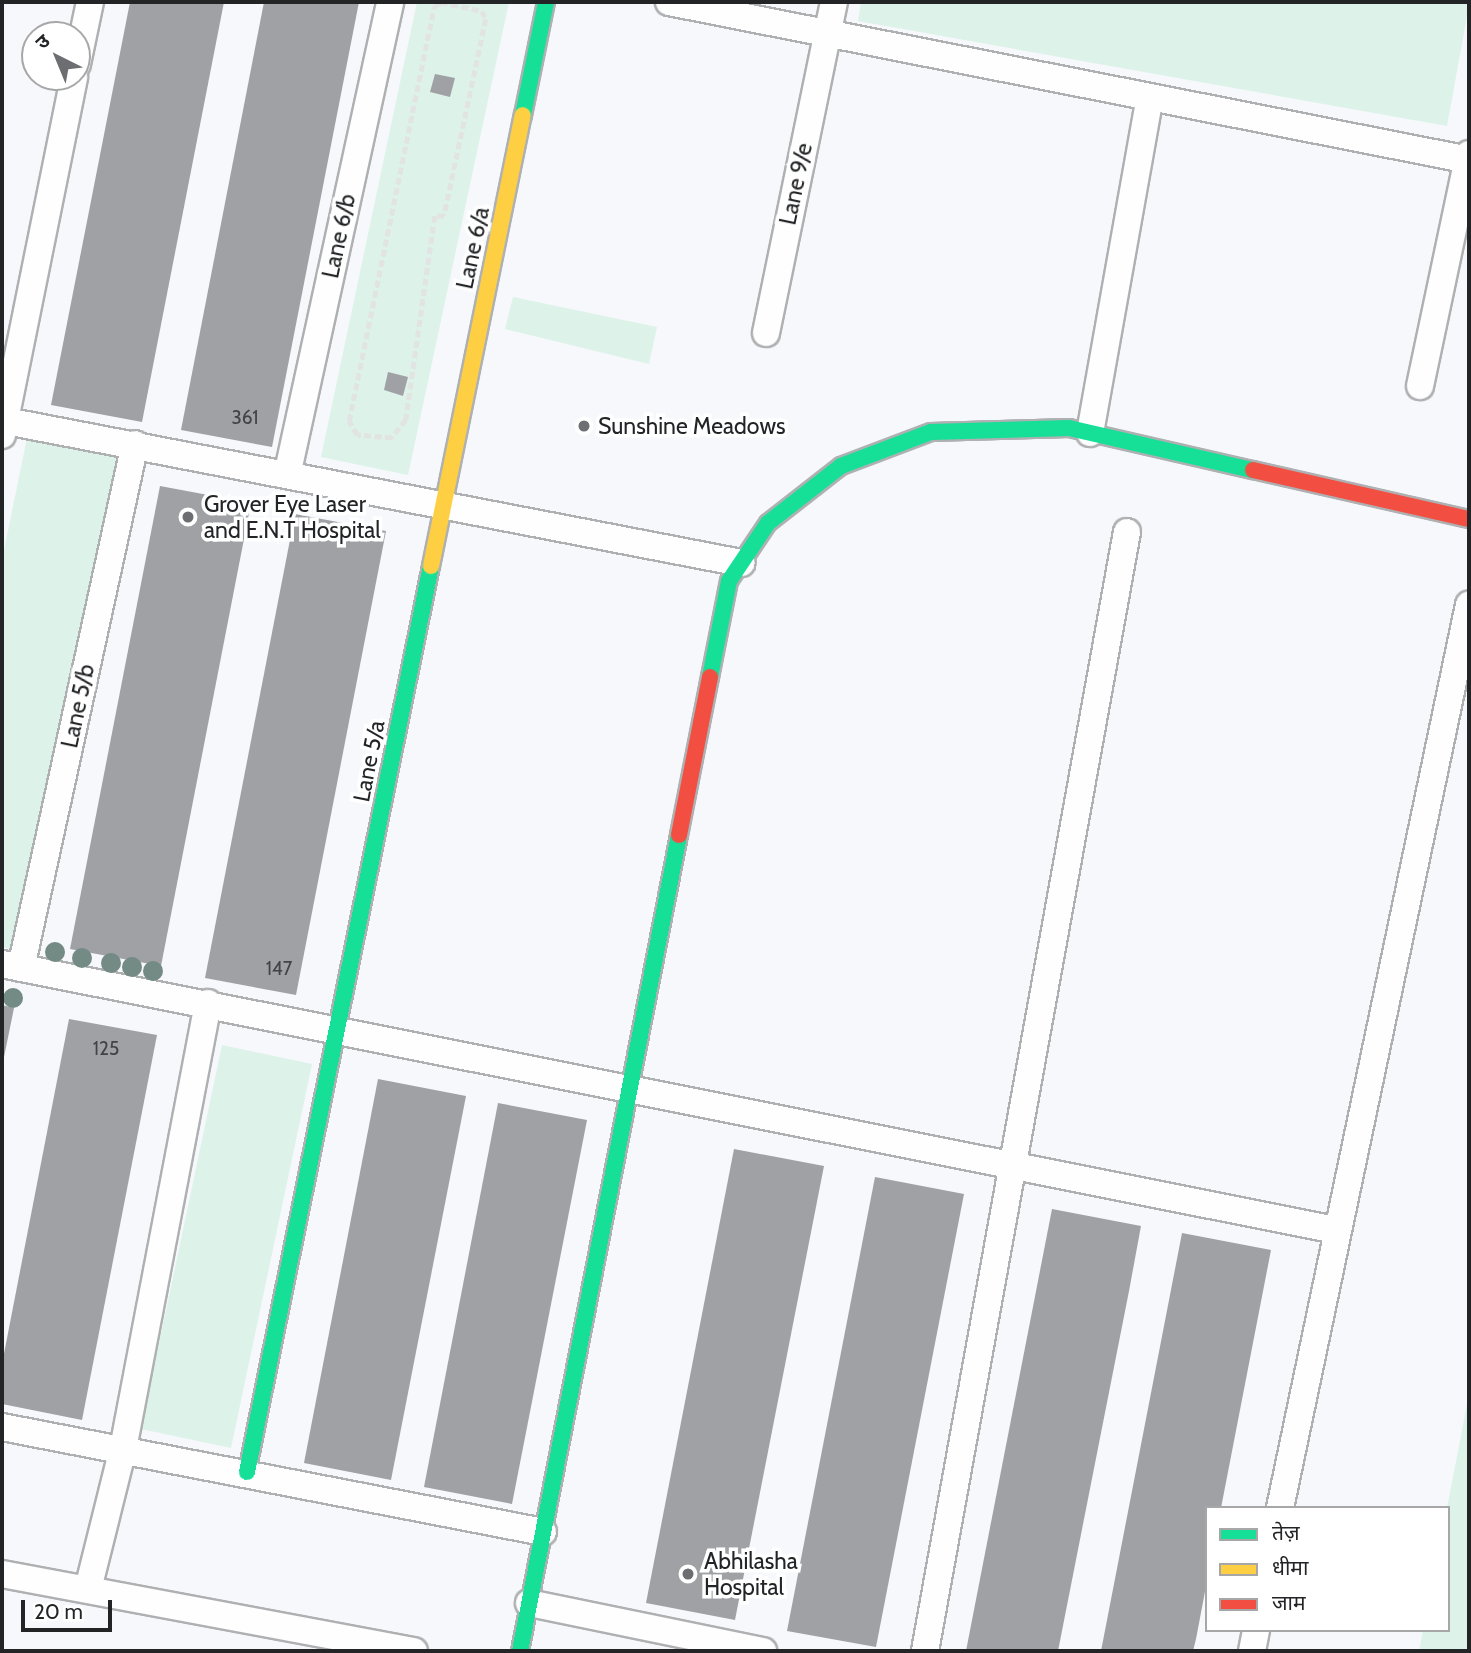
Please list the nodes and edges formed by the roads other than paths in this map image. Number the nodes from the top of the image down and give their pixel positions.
1 (90, 2) edge
2 (390, 2) edge
3 (547, 2) edge
4 (669, 2) edge
5 (834, 2) edge
6 (86, 21) edge
7 (827, 34) junction
8 (71, 91) edge
9 (1150, 97) junction
10 (1469, 158) edge
11 (766, 333) dead end
12 (1420, 386) dead end
13 (4, 428) edge
14 (1090, 433) junction
15 (135, 444) junction
16 (288, 471) junction
17 (444, 504) junction
18 (1469, 519) edge
19 (1127, 532) dead end
20 (741, 563) junction
21 (1469, 605) edge
22 (11, 966) edge
23 (208, 1003) junction
24 (338, 1028) junction
25 (630, 1087) junction
26 (1016, 1163) junction
27 (1336, 1230) junction
28 (2, 1427) edge
29 (123, 1449) junction
30 (247, 1472) junction
31 (1280, 1506) edge
32 (543, 1532) junction
33 (2, 1574) edge
34 (88, 1588) junction
35 (529, 1603) junction
36 (1256, 1632) edge
37 (753, 1650) edge
38 (414, 1651) edge
39 (520, 1651) edge
40 (925, 1651) edge
41 (1252, 1651) edge

1 - 6 street
2 - 16 street, Lane 6/b
3 - 17 street, Lane 6/a
4 - 7 street
5 - 7 street, Lane 9/e
7 - 9 street
7 - 11 street, Lane 9/e
8 - 13 street
9 - 10 street
9 - 14 street
10 - 12 street
13 - 15 street
14 - 18 street
14 - 20 street
15 - 16 street
15 - 22 street, Lane 5/b
16 - 17 street
17 - 20 street
17 - 24 street, Lane 5/a
19 - 26 street
20 - 25 street
21 - 27 street
22 - 23 street
23 - 24 street
23 - 29 street
24 - 25 street
24 - 30 street, Lane 5/a
25 - 26 street
25 - 32 street
26 - 27 street
26 - 40 street
27 - 31 street
28 - 29 street
29 - 30 street
29 - 34 street
30 - 32 street
32 - 35 street
33 - 34 street
34 - 38 street
35 - 37 street
35 - 39 street
36 - 41 street

